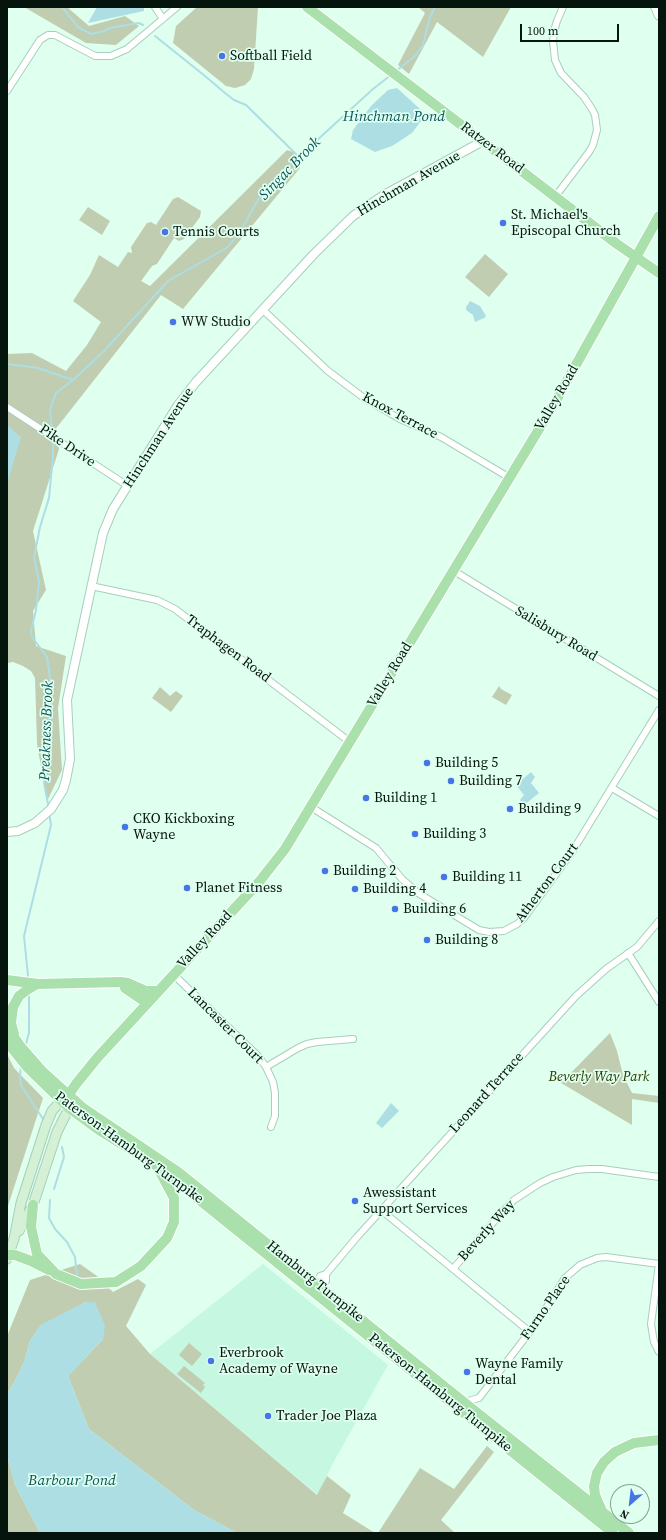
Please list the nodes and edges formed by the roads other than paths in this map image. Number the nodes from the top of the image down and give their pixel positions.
1 (155, 7) edge
2 (177, 7) edge
3 (306, 7) edge
4 (563, 7) edge
5 (654, 7) edge
6 (658, 16) dead end
7 (163, 19) junction
8 (7, 91) edge
9 (483, 141) junction
10 (555, 196) junction
11 (659, 216) edge
12 (636, 257) junction
13 (659, 273) edge
14 (263, 310) junction
15 (7, 407) edge
16 (510, 478) junction
17 (128, 486) junction
18 (454, 571) junction
19 (91, 586) junction
20 (659, 696) edge
21 (659, 710) edge
22 (350, 742) junction
23 (612, 788) junction
24 (311, 807) junction
25 (659, 816) edge
26 (7, 832) edge
27 (659, 921) edge
28 (628, 953) junction
29 (173, 974) junction
30 (7, 980) edge
31 (110, 983) junction
32 (38, 984) junction
33 (158, 991) junction
34 (659, 1002) edge
35 (147, 1003) junction
36 (7, 1027) edge
37 (11, 1040) edge
38 (353, 1040) dead end
39 (23, 1054) junction
40 (266, 1067) junction
41 (66, 1102) junction
42 (271, 1127) dead end
43 (154, 1164) junction
44 (659, 1178) edge
45 (33, 1205) junction
46 (381, 1210) junction
47 (14, 1239) junction
48 (8, 1256) edge
49 (659, 1264) edge
50 (453, 1269) junction
51 (56, 1274) junction
52 (318, 1283) junction
53 (530, 1332) junction
54 (659, 1352) edge
55 (479, 1398) junction
56 (464, 1402) junction
57 (478, 1414) junction
58 (659, 1440) edge
59 (603, 1512) junction
60 (613, 1533) edge
61 (629, 1533) edge

1 - 7 street
2 - 7 street
3 - 9 main road, Ratzer Road
4 - 10 street
5 - 6 street
7 - 8 street
9 - 10 main road, Ratzer Road
9 - 14 street, Hinchman Avenue
10 - 12 main road, Ratzer Road
11 - 12 main road, Valley Road
12 - 13 main road, Ratzer Road
12 - 16 main road, Valley Road
14 - 16 street, Knox Terrace
14 - 17 street, Hinchman Avenue
15 - 17 street, Pike Drive
16 - 18 main road, Valley Road
17 - 19 street, Hinchman Avenue
18 - 20 street, Salisbury Road
18 - 22 main road, Valley Road
19 - 22 street, Traphagen Road
19 - 26 street, Hinchman Avenue
21 - 23 street, Atherton Court
22 - 24 main road, Valley Road
23 - 24 street, Atherton Court
23 - 25 street
24 - 29 main road, Valley Road
27 - 28 street, Leonard Terrace
28 - 34 street
28 - 46 street, Leonard Terrace
29 - 33 main road, Valley Road
29 - 40 street, Lancaster Court
30 - 32 main road
31 - 32 main road
31 - 33 main road
31 - 35 main road
32 - 37 main road
33 - 35 main road, Valley Road
35 - 41 main road, Valley Road
36 - 37 main road, Hamburg Turnpike
37 - 39 main road, Hamburg Turnpike
38 - 40 street
39 - 41 main road, Hamburg Turnpike
39 - 41 main road, Paterson-Hamburg Turnpike
40 - 42 street, Lancaster Court
41 - 43 main road, Paterson-Hamburg Turnpike
41 - 45 main road, Valley Road
41 - 47 main road, Valley Road
41 - 52 main road, Hamburg Turnpike
43 - 51 main road
43 - 60 main road, Paterson-Hamburg Turnpike
44 - 50 street, Beverly Way
45 - 47 main road, Valley Road
45 - 51 main road
46 - 50 street
46 - 52 street, Leonard Terrace
47 - 48 main road, Valley Road
48 - 51 main road
49 - 53 street, Furno Place
49 - 54 street
50 - 53 street
52 - 56 main road, Hamburg Turnpike
53 - 55 street, Furno Place
55 - 56 street
55 - 57 street
56 - 57 main road, Hamburg Turnpike
57 - 59 main road, Hamburg Turnpike
58 - 59 main road
59 - 61 main road, Hamburg Turnpike

